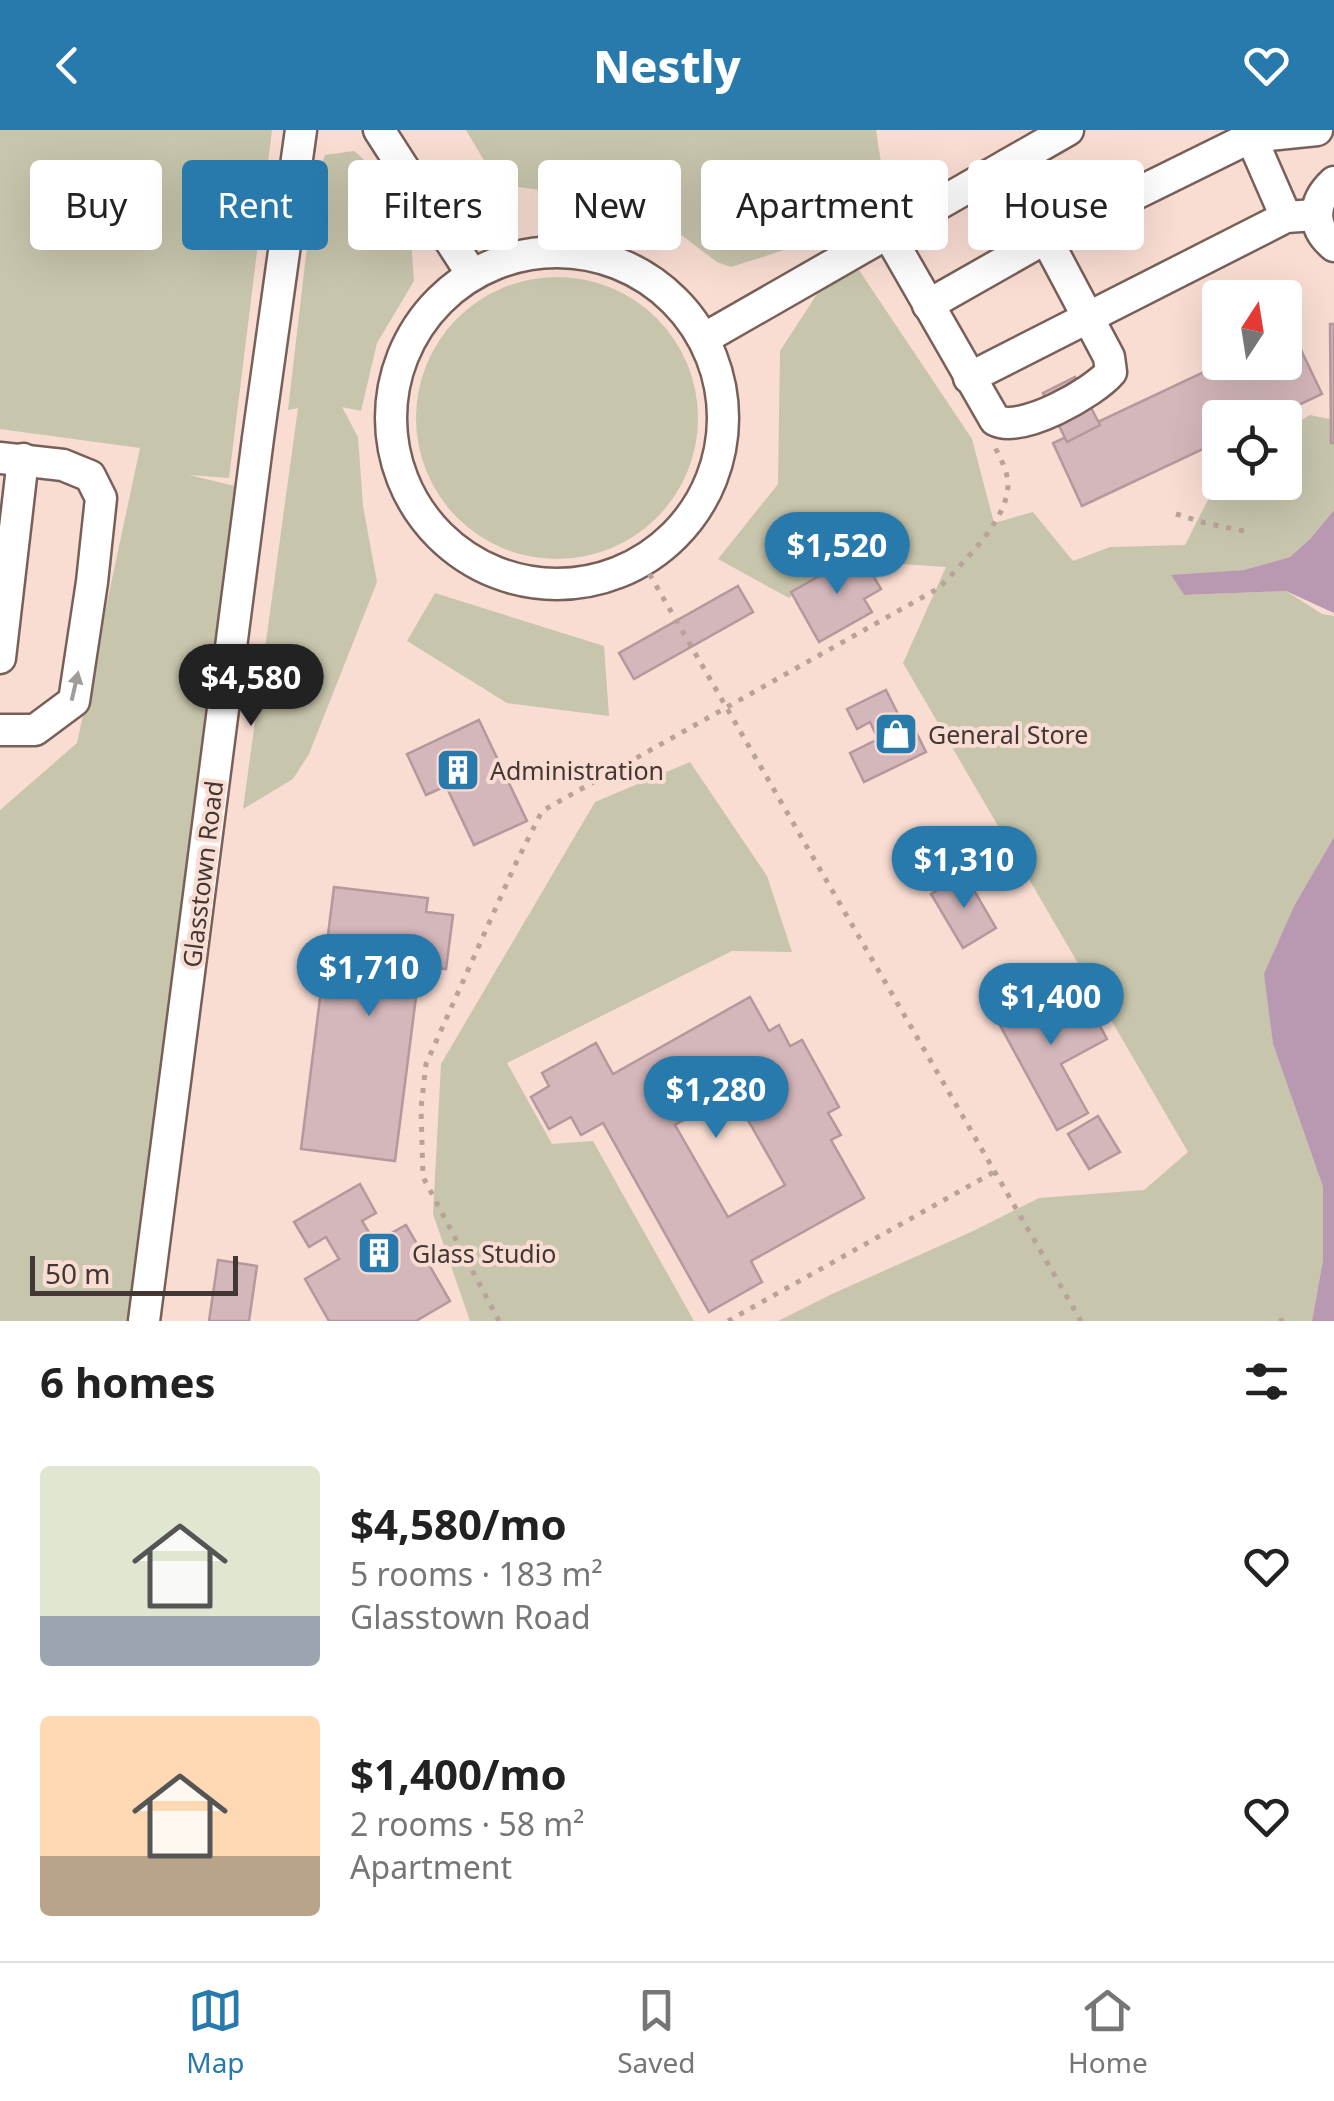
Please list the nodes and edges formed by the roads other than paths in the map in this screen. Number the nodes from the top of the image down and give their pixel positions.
1 (301, 130) edge
2 (379, 130) edge
3 (1068, 130) edge
4 (1317, 130) edge
5 (1250, 134) edge
6 (1015, 160) edge
7 (1334, 182) edge
8 (1144, 188) edge
9 (1301, 216) junction
10 (1334, 246) edge
11 (856, 250) edge
12 (897, 250) edge
13 (1025, 250) edge
14 (1052, 250) edge
15 (472, 273) junction
16 (928, 305) junction
17 (1088, 317) junction
18 (705, 338) junction
19 (969, 378) junction
20 (12, 458) edge
21 (0, 658) edge
22 (0, 730) edge
23 (144, 1321) edge

1 - 23 street, Glasstown Road
2 - 15 street
3 - 6 street
4 - 5 street
5 - 8 street
5 - 9 street
7 - 9 street
9 - 10 street
9 - 17 street
11 - 18 street
12 - 16 street
13 - 16 street
14 - 17 street
15 - 18 street
15 - 18 street
16 - 19 street
17 - 19 street
17 - 19 street
20 - 21 street
22 -> 20 street

